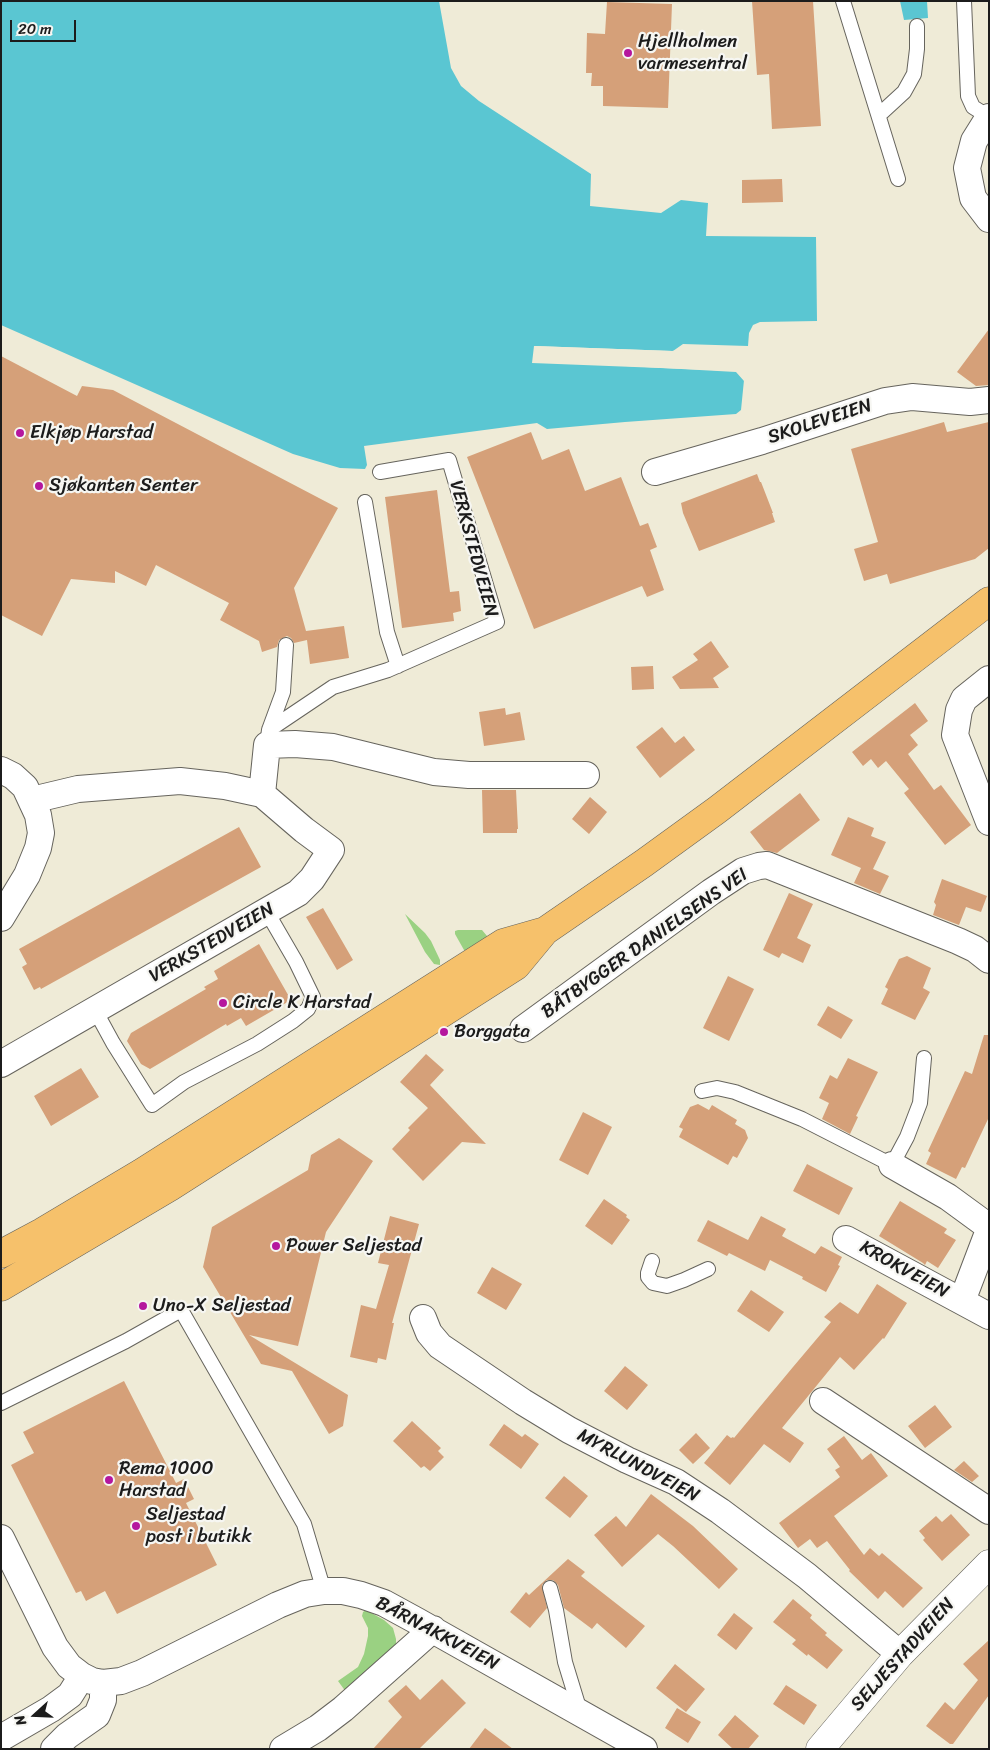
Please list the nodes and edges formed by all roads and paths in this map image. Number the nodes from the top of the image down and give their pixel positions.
1 (843, 1) edge
2 (964, 1) edge
3 (917, 26) dead end
4 (879, 115) junction
5 (989, 117) edge
6 (898, 179) dead end
7 (989, 219) edge
8 (989, 400) edge
9 (380, 472) dead end
10 (655, 472) dead end
11 (365, 502) dead end
12 (989, 601) edge
13 (286, 645) dead end
14 (398, 666) junction
15 (989, 679) edge
16 (268, 737) junction
17 (1, 770) edge
18 (586, 775) dead end
19 (262, 794) junction
20 (32, 800) junction
21 (989, 822) edge
22 (266, 912) junction
23 (2, 916) edge
24 (545, 931) junction
25 (989, 960) edge
26 (96, 1010) junction
27 (523, 1029) dead end
28 (924, 1058) dead end
29 (1, 1064) edge
30 (702, 1092) dead end
31 (892, 1165) junction
32 (989, 1228) edge
33 (846, 1239) dead end
34 (1, 1254) edge
35 (652, 1261) dead end
36 (708, 1269) dead end
37 (1, 1287) edge
38 (962, 1301) junction
39 (989, 1316) edge
40 (423, 1318) dead end
41 (823, 1401) dead end
42 (1, 1403) edge
43 (989, 1511) edge
44 (1, 1538) edge
45 (989, 1564) edge
46 (550, 1588) dead end
47 (324, 1591) junction
48 (433, 1629) junction
49 (900, 1654) junction
50 (92, 1680) junction
51 (580, 1712) junction
52 (1, 1738) edge
53 (54, 1749) edge
54 (283, 1749) edge
55 (644, 1749) edge
56 (820, 1749) edge

1 - 4 lane
2 - 5 lane
3 - 4 lane
4 - 6 lane
5 - 7 street
8 - 10 street, SKOLEVEIEN
9 - 14 lane, VERKSTEDVEIEN
11 - 14 lane
12 - 24 highway
13 - 16 lane
14 - 16 lane, VERKSTEDVEIEN
15 - 21 street
16 - 18 street
16 - 19 street
17 - 20 street
19 - 20 street, VERKSTEDVEIEN
19 - 22 street, VERKSTEDVEIEN
20 - 23 street
22 - 26 street, VERKSTEDVEIEN
22 - 26 lane
24 - 34 highway
24 - 37 highway
25 - 27 street, BÅTBYGGER DANIELSENS VEI
26 - 29 street, VERKSTEDVEIEN
28 - 31 lane
30 - 31 lane
31 - 32 street, KROKVEIEN
32 - 38 street, KROKVEIEN
33 - 38 street, KROKVEIEN
35 - 36 lane
38 - 39 street, KROKVEIEN
40 - 49 street, MYRLUNDVEIEN
41 - 43 street
42 - 47 lane
44 - 50 street
45 - 49 street, SELJESTADVEIEN
46 - 51 lane
47 - 48 street, BÅRNAKKVEIEN
47 - 50 street, BÅRNAKKVEIEN
48 - 51 street, BÅRNAKKVEIEN
48 - 54 street
49 - 56 street, SELJESTADVEIEN
50 - 52 street
50 - 53 street
51 - 55 street, BÅRNAKKVEIEN

